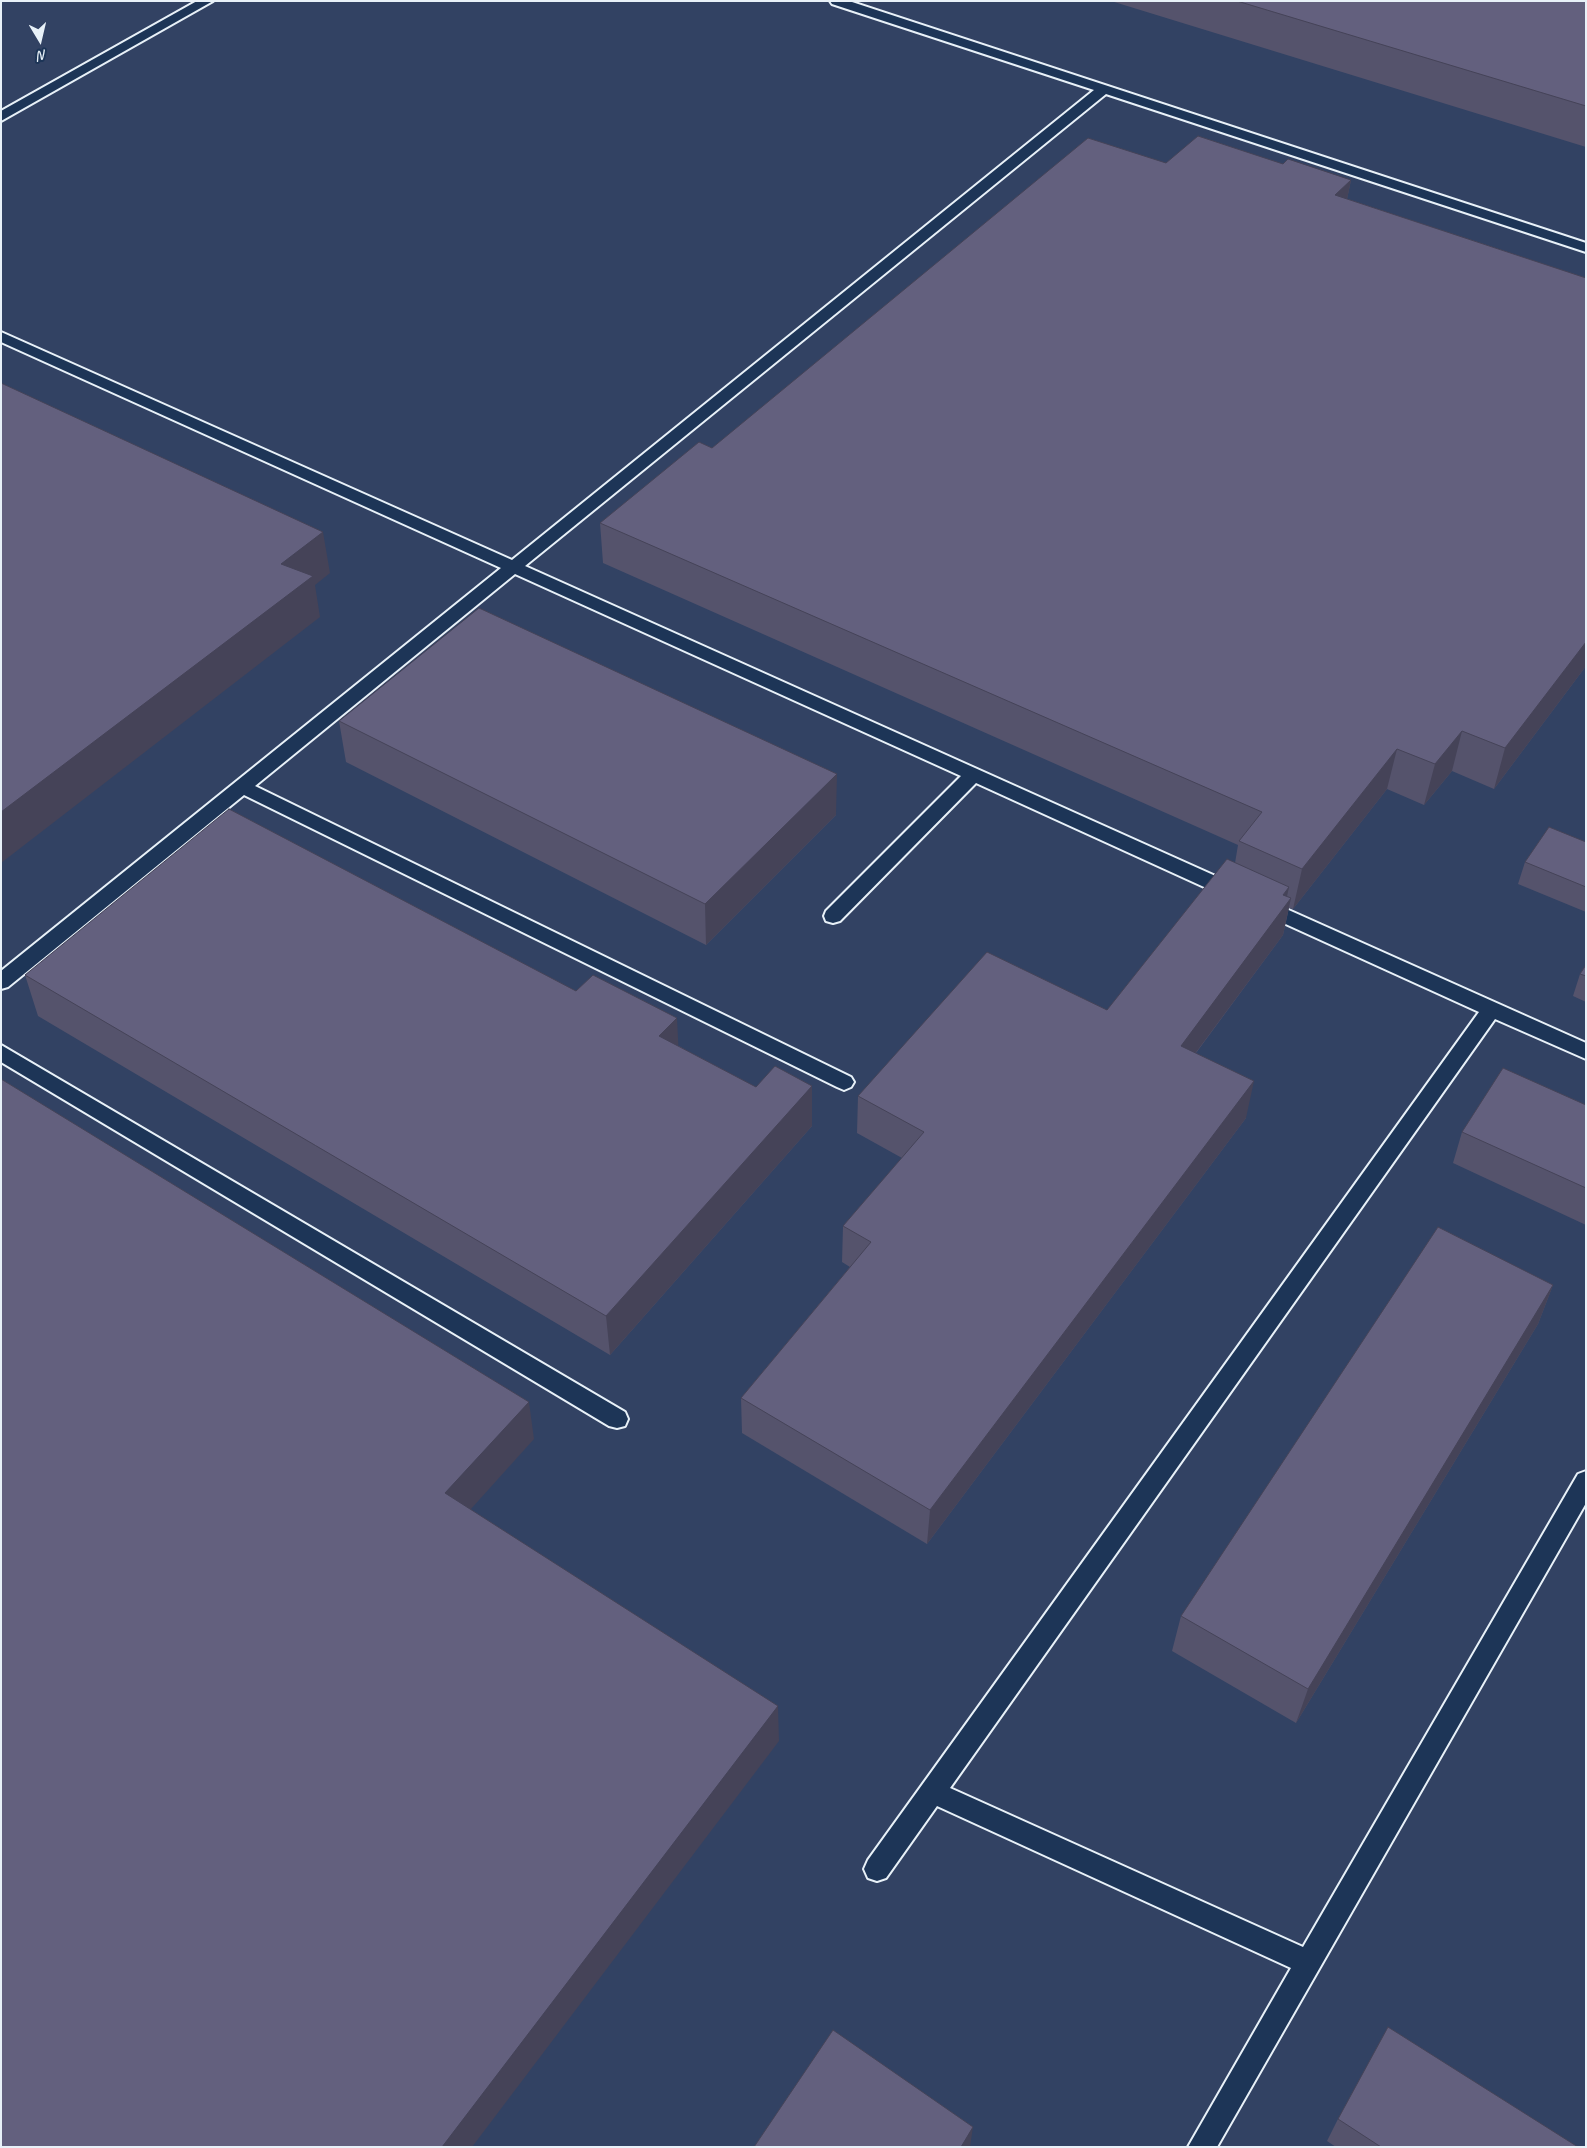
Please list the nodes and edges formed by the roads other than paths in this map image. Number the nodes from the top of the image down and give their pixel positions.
1 (207, 1) edge
2 (836, 1) edge
3 (1104, 89) junction
4 (1, 117) edge
5 (1586, 248) edge
6 (1, 336) edge
7 (513, 568) junction
8 (974, 775) junction
9 (243, 786) junction
10 (834, 916) dead end
11 (1, 982) edge
12 (1492, 1009) junction
13 (1, 1052) edge
14 (1586, 1052) edge
15 (844, 1082) dead end
16 (617, 1419) dead end
17 (1586, 1481) edge
18 (932, 1792) junction
19 (877, 1869) dead end
20 (1308, 1963) junction
21 (1202, 2147) edge

1 - 4 lane
2 - 3 lane
3 - 5 lane
3 - 7 lane
6 - 7 lane
7 - 8 lane
7 - 9 lane
8 - 10 lane
8 - 12 lane
9 - 11 lane
9 - 15 lane
12 - 14 lane
12 - 18 lane
13 - 16 lane
17 - 20 lane
18 - 19 lane
18 - 20 lane
20 - 21 lane

